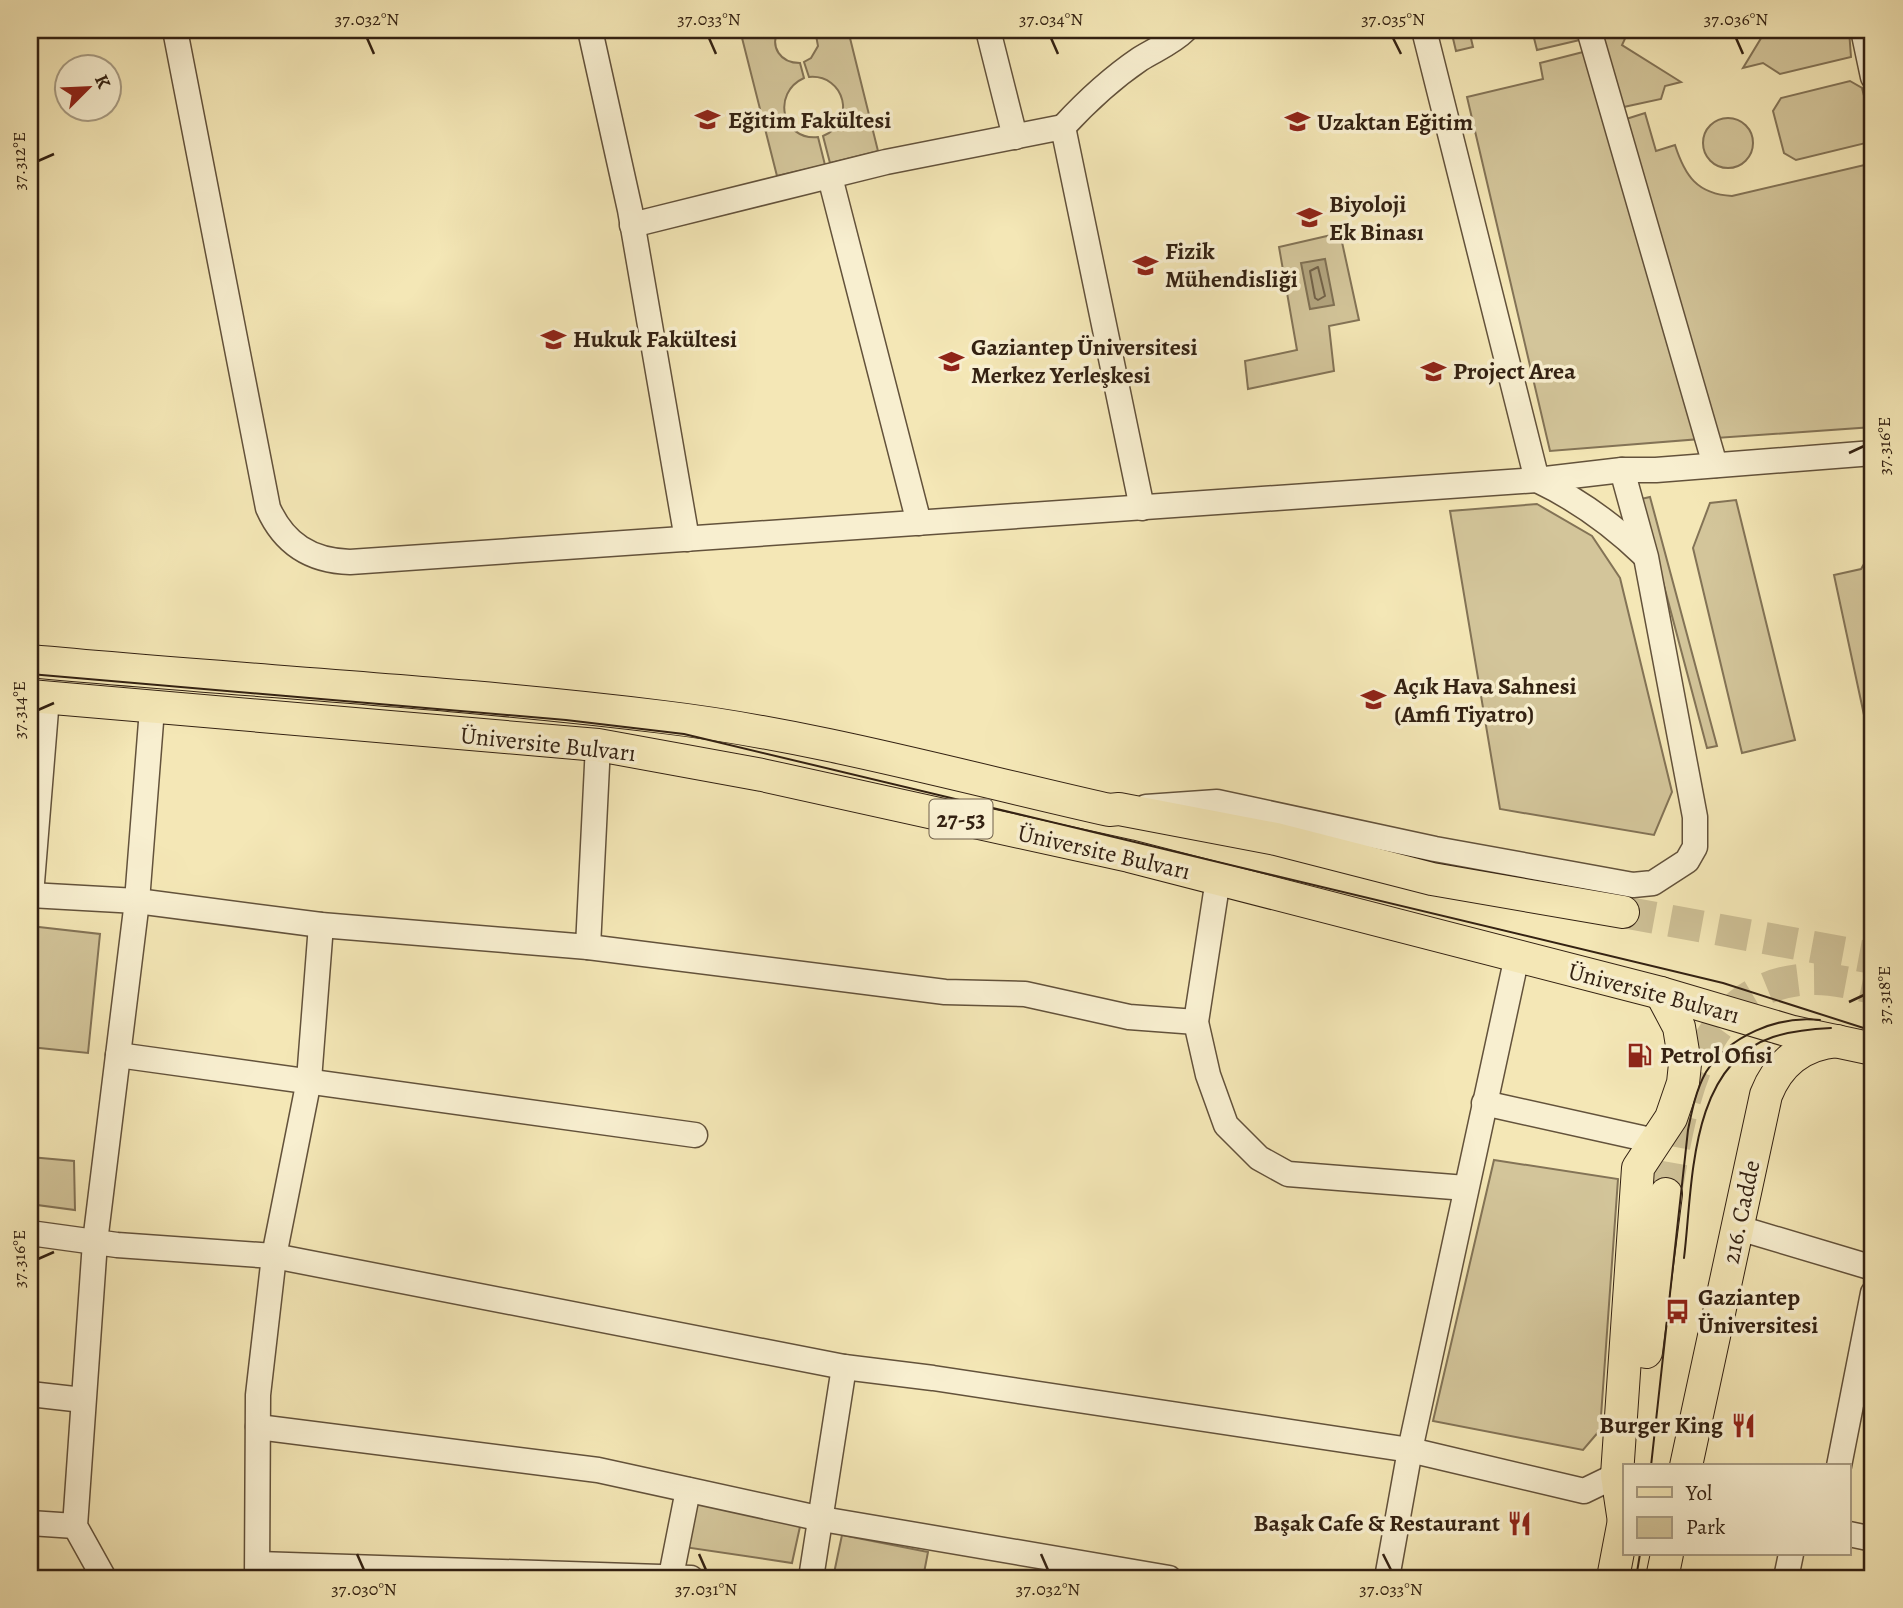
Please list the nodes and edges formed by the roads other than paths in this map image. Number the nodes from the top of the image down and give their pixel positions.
1 (175, 30) edge
2 (590, 30) edge
3 (988, 30) edge
4 (1185, 30) edge
5 (1424, 30) edge
6 (1589, 30) edge
7 (1863, 30) edge
8 (1873, 77) edge
9 (1063, 127) junction
10 (1016, 137) junction
11 (830, 177) junction
12 (632, 225) junction
13 (1873, 453) edge
14 (1715, 465) junction
15 (1622, 470) junction
16 (1537, 480) junction
17 (1142, 508) junction
18 (919, 523) junction
19 (687, 539) junction
20 (1646, 557) junction
21 (30, 661) edge
22 (38, 697) edge
23 (152, 709) junction
24 (598, 745) junction
25 (1119, 809) junction
26 (1219, 878) junction
27 (30, 895) edge
28 (137, 901) junction
29 (1623, 912) tunnel mouth
30 (321, 925) junction
31 (588, 947) junction
32 (1517, 956) junction
33 (1661, 993) junction
34 (1196, 1022) junction
35 (1840, 1041) junction
36 (1873, 1049) edge
37 (118, 1055) junction
38 (309, 1080) junction
39 (1484, 1103) junction
40 (695, 1135) dead end
41 (1656, 1141) junction
42 (1466, 1188) junction
43 (1666, 1194) tunnel mouth
44 (1738, 1228) junction
45 (30, 1233) edge
46 (95, 1242) junction
47 (274, 1256) junction
48 (1873, 1268) edge
49 (1873, 1293) edge
50 (844, 1367) junction
51 (30, 1394) edge
52 (83, 1400) junction
53 (258, 1427) junction
54 (1410, 1450) junction
55 (1624, 1464) edge
56 (1625, 1464) edge
57 (1686, 1464) edge
58 (1839, 1464) edge
59 (1623, 1472) edge
60 (688, 1490) junction
61 (822, 1519) junction
62 (30, 1523) edge
63 (1623, 1523) edge
64 (75, 1526) junction
65 (1850, 1534) edge
66 (1873, 1539) edge
67 (1667, 1556) edge
68 (1791, 1556) edge
69 (258, 1571) edge
70 (681, 1577) edge
71 (104, 1578) edge
72 (811, 1578) edge
73 (1169, 1578) edge
74 (1387, 1578) edge
75 (1613, 1578) edge
76 (1662, 1578) edge
77 (1786, 1578) edge

1 - 19 street
2 - 12 street
3 - 10 street
4 - 9 street
5 - 16 street
6 - 14 street
7 - 8 street
9 - 10 street
9 - 17 street
10 - 11 street
11 - 12 street
11 - 18 street
12 - 19 street
13 - 14 street
14 - 15 street
15 - 16 street
15 - 20 street
16 - 17 street
16 - 20 street
17 - 18 street
18 - 19 street
20 - 25 street
21 - 25 main road, Üniversite Bulvarı
22 - 23 main road, Üniversite Bulvarı / 27-53
22 - 27 street
23 - 24 main road, Üniversite Bulvarı / 27-53
23 - 28 street
24 - 26 main road, Üniversite Bulvarı / 27-53
24 - 31 street
25 - 29 main road, Üniversite Bulvarı
26 - 32 main road, Üniversite Bulvarı / 27-53
26 - 34 street
27 - 28 street
28 - 30 street
28 - 37 street
30 - 31 street
30 - 38 street
31 - 34 street
32 - 33 main road, Üniversite Bulvarı / 27-53
32 - 39 street
33 - 35 main road, Üniversite Bulvarı / 27-53
33 - 41 main road
34 - 42 street
35 - 36 main road, Üniversite Bulvarı / 27-53
35 - 44 main road, 216. Cadde
37 - 38 street
37 - 46 street
38 - 40 street
38 - 47 street
39 - 41 street
39 - 42 street
41 - 55 main road
42 - 54 street
43 - 56 main road
44 - 48 street
44 - 57 main road, 216. Cadde
45 - 46 street
46 - 47 street
46 - 52 street
47 - 50 street
47 - 53 street
49 - 58 street
50 - 54 street
50 - 61 street
51 - 52 street
52 - 64 street
53 - 60 street
53 - 69 street
54 - 59 street
54 - 74 street
60 - 61 street
60 - 70 street
61 - 72 street
61 - 73 street
62 - 64 street
63 - 75 main road
64 - 71 street
65 - 66 street
67 - 76 main road
68 - 77 street
69 - 70 street

